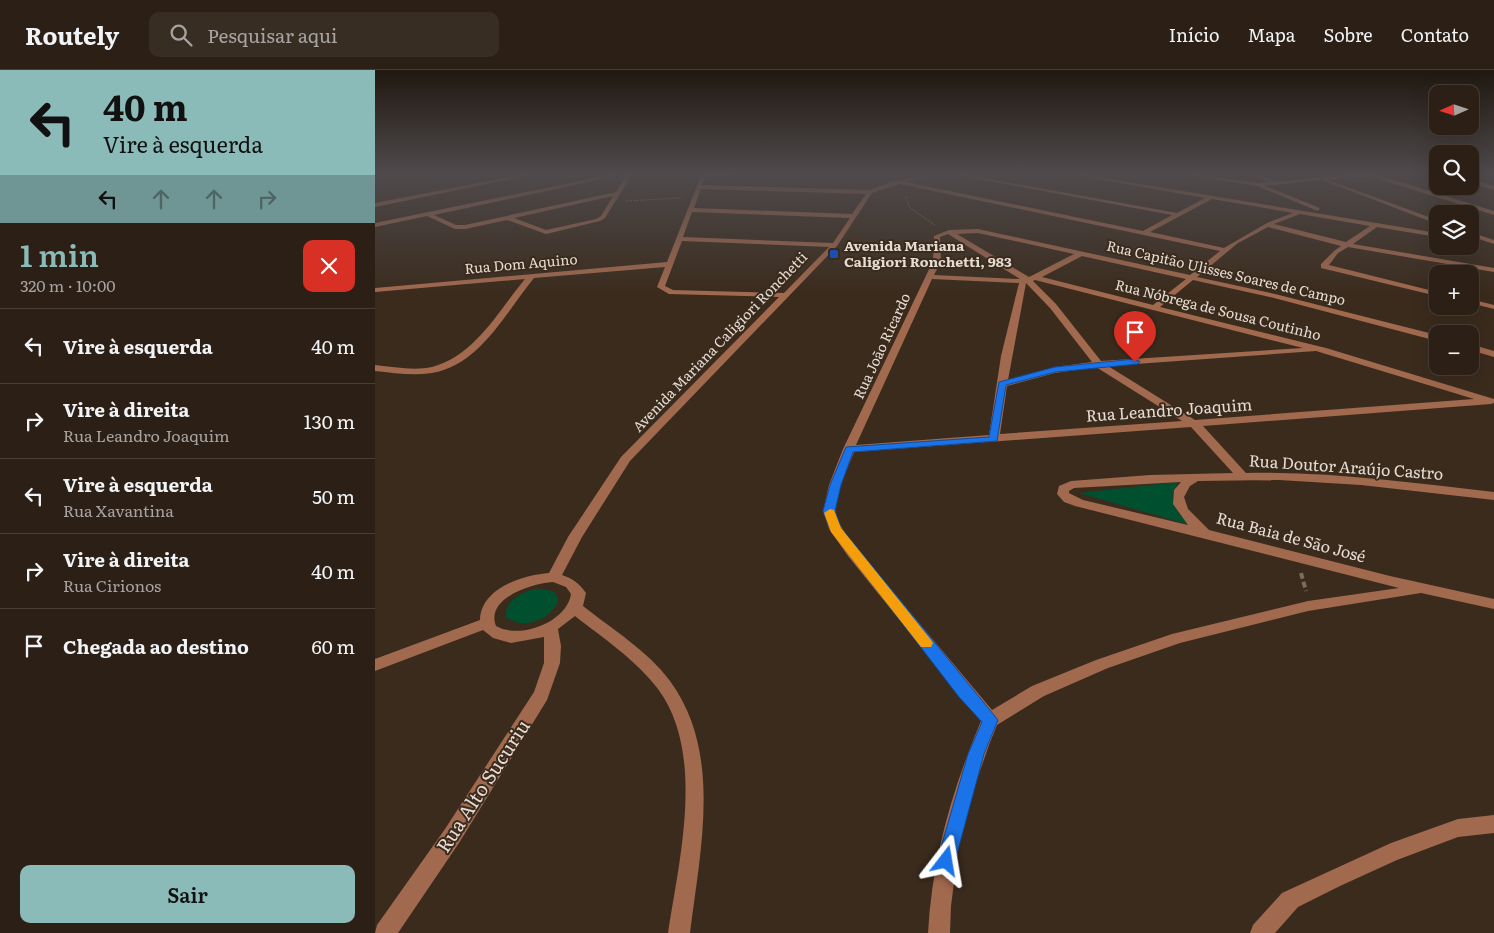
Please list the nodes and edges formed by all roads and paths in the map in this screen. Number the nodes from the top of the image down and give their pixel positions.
1 (431, 213) edge
2 (529, 213) edge
3 (605, 213) edge
4 (688, 213) edge
5 (778, 213) edge
6 (855, 213) edge
7 (919, 213) edge
8 (1045, 213) edge
9 (1171, 213) edge
10 (1183, 213) edge
11 (1297, 213) edge
12 (1307, 213) edge
13 (1327, 213) edge
14 (1414, 213) edge
15 (428, 214) junction
16 (1180, 215) junction
17 (853, 216) junction
18 (508, 218) junction
19 (1341, 219) junction
20 (1429, 219) edge
21 (1376, 224) junction
22 (375, 225) edge
23 (1269, 225) junction
24 (949, 232) junction
25 (1144, 233) junction
26 (1429, 234) edge
27 (1479, 237) edge
28 (679, 239) junction
29 (1479, 241) edge
30 (1494, 243) edge
31 (835, 245) junction
32 (1348, 245) junction
33 (1225, 250) junction
34 (1080, 254) junction
35 (669, 264) junction
36 (1494, 270) edge
37 (533, 276) junction
38 (931, 276) junction
39 (1190, 279) junction
40 (1029, 280) junction
41 (375, 290) edge
42 (1429, 292) edge
43 (785, 295) junction
44 (1479, 303) edge
45 (1155, 307) junction
46 (1494, 307) edge
47 (1429, 336) edge
48 (1323, 350) junction
49 (1479, 350) edge
50 (1494, 354) edge
51 (1098, 364) junction
52 (375, 368) edge
53 (1002, 384) junction
54 (1493, 402) edge
55 (1197, 425) junction
56 (994, 439) junction
57 (849, 450) junction
58 (1241, 476) junction
59 (1196, 477) junction
60 (1494, 496) edge
61 (1079, 503) joint
62 (1206, 533) junction
63 (1295, 556) junction
64 (554, 577) junction
65 (1422, 589) junction
66 (1494, 604) edge
67 (1311, 606) junction
68 (575, 608) junction
69 (487, 623) junction
70 (551, 628) junction
71 (375, 665) edge
72 (990, 720) junction
73 (1494, 824) edge
74 (385, 933) edge
75 (679, 933) edge
76 (939, 933) edge
77 (1261, 933) edge

1 - 15 street
2 - 18 street
3 - 18 street
4 - 28 street
5 - 17 street
6 - 17 street, Avenida Mariana Caligiori Ronchetti
7 - 24 path
8 - 25 street
9 - 16 street
10 - 16 street
11 - 23 street
12 - 19 street
13 - 19 street
14 - 20 street
15 - 18 street
15 - 22 street
16 - 25 street
17 - 31 street, Avenida Mariana Caligiori Ronchetti
19 - 21 street
21 - 26 street
21 - 32 street
23 - 32 street
23 - 33 street
24 - 34 street, Rua Capitão Ulisses Soares de Campo
24 - 38 street, Rua João Ricardo
24 - 40 street
25 - 33 street
27 - 30 street
28 - 31 street
28 - 35 street
29 - 30 street
31 - 43 street, Avenida Mariana Caligiori Ronchetti
32 - 36 street
32 - 42 street
33 - 39 street
34 - 39 street, Rua Capitão Ulisses Soares de Campo
34 - 40 street
35 - 37 street, Rua Dom Aquino
35 - 43 street
37 - 41 street, Rua Dom Aquino
37 - 52 street
38 - 40 street, Rua Nóbrega de Sousa Coutinho
38 - 57 street, Rua João Ricardo
39 - 45 street
39 - 47 street, Rua Capitão Ulisses Soares de Campo
40 - 45 street, Rua Nóbrega de Sousa Coutinho
40 - 51 street
40 - 53 street
43 - 64 street, Avenida Mariana Caligiori Ronchetti
44 - 46 street
45 - 48 street, Rua Nóbrega de Sousa Coutinho
48 - 51 street
48 - 54 street, Rua Nóbrega de Sousa Coutinho
49 - 50 street
51 - 53 street
51 - 55 street
53 - 56 street
54 - 55 street, Rua Leandro Joaquim
55 - 56 street, Rua Leandro Joaquim
55 - 58 street
56 - 57 street, Rua Leandro Joaquim
57 - 72 street, Rua João Ricardo
58 - 59 street, Rua Doutor Araújo Castro
58 - 60 street, Rua Doutor Araújo Castro
59 - 61 street, Rua Doutor Araújo Castro
59 - 62 street
61 - 62 street, Rua Baia de São José
62 - 63 street, Rua Baia de São José
63 - 65 street, Rua Baia de São José
63 - 67 path
64 - 68 street
64 - 69 street
65 - 66 street, Rua Baia de São José
65 - 67 street
67 - 72 street
68 - 70 street
68 - 75 street
69 - 70 street
69 - 71 street
70 - 74 street, Rua Alto Sucuriu
72 - 76 street
73 - 77 street

